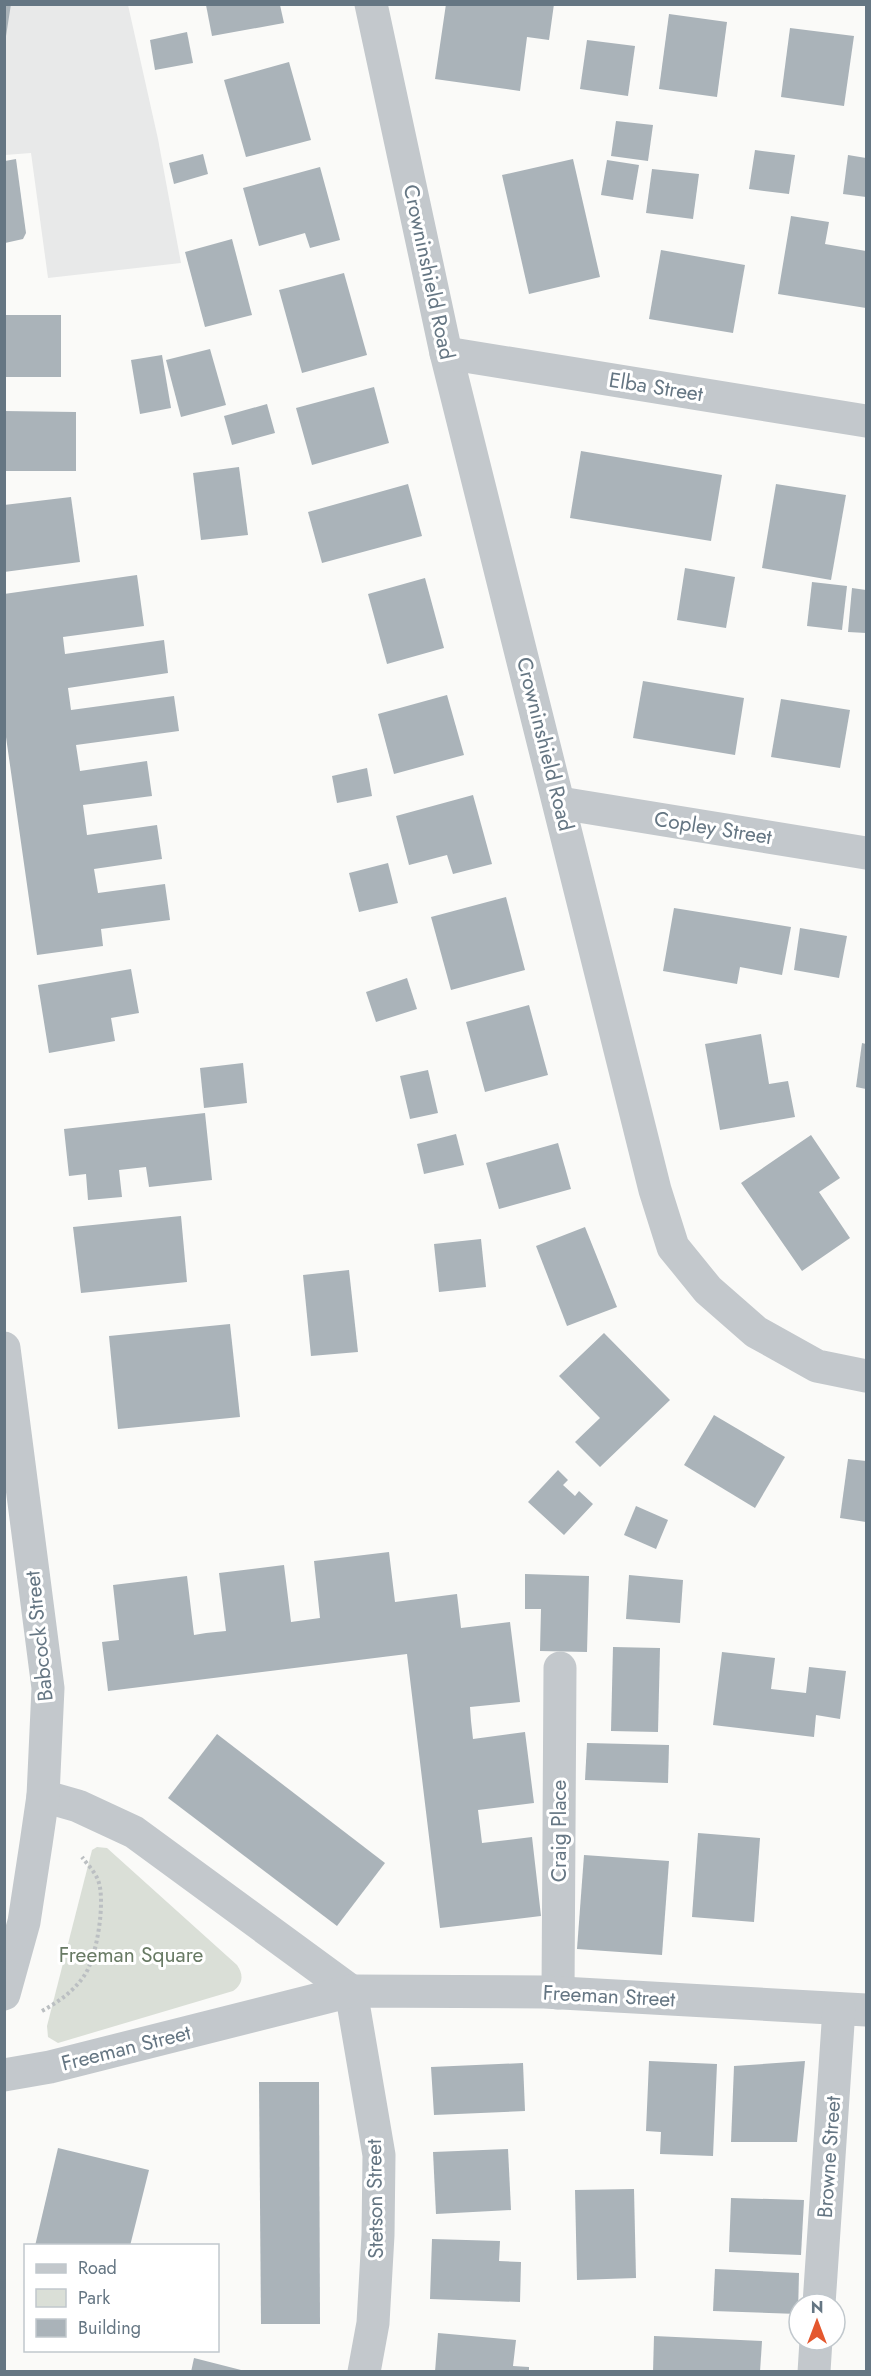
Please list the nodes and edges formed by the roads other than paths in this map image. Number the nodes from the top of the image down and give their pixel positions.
1 (371, 4) edge
2 (446, 353) junction
3 (867, 421) edge
4 (560, 803) junction
5 (867, 853) edge
6 (6, 1368) edge
7 (867, 1376) edge
8 (560, 1668) dead end
9 (43, 1796) junction
10 (351, 1991) junction
11 (558, 1993) junction
12 (4, 1994) edge
13 (853, 2010) edge
14 (4, 2075) edge
15 (820, 2292) edge
16 (815, 2352) edge
17 (364, 2372) edge
18 (814, 2372) edge

1 - 2 street, Crowninshield Road
2 - 3 street, Elba Street
2 - 4 street, Crowninshield Road
4 - 5 street, Copley Street
4 - 7 street, Crowninshield Road
6 - 9 street, Babcock Street
8 - 11 street, Craig Place
9 - 10 street
9 - 12 street, Babcock Street
10 - 11 street, Freeman Street
10 - 14 street, Freeman Street
10 - 17 street, Stetson Street
11 - 13 street, Freeman Street
13 - 15 street, Browne Street
16 - 18 street

